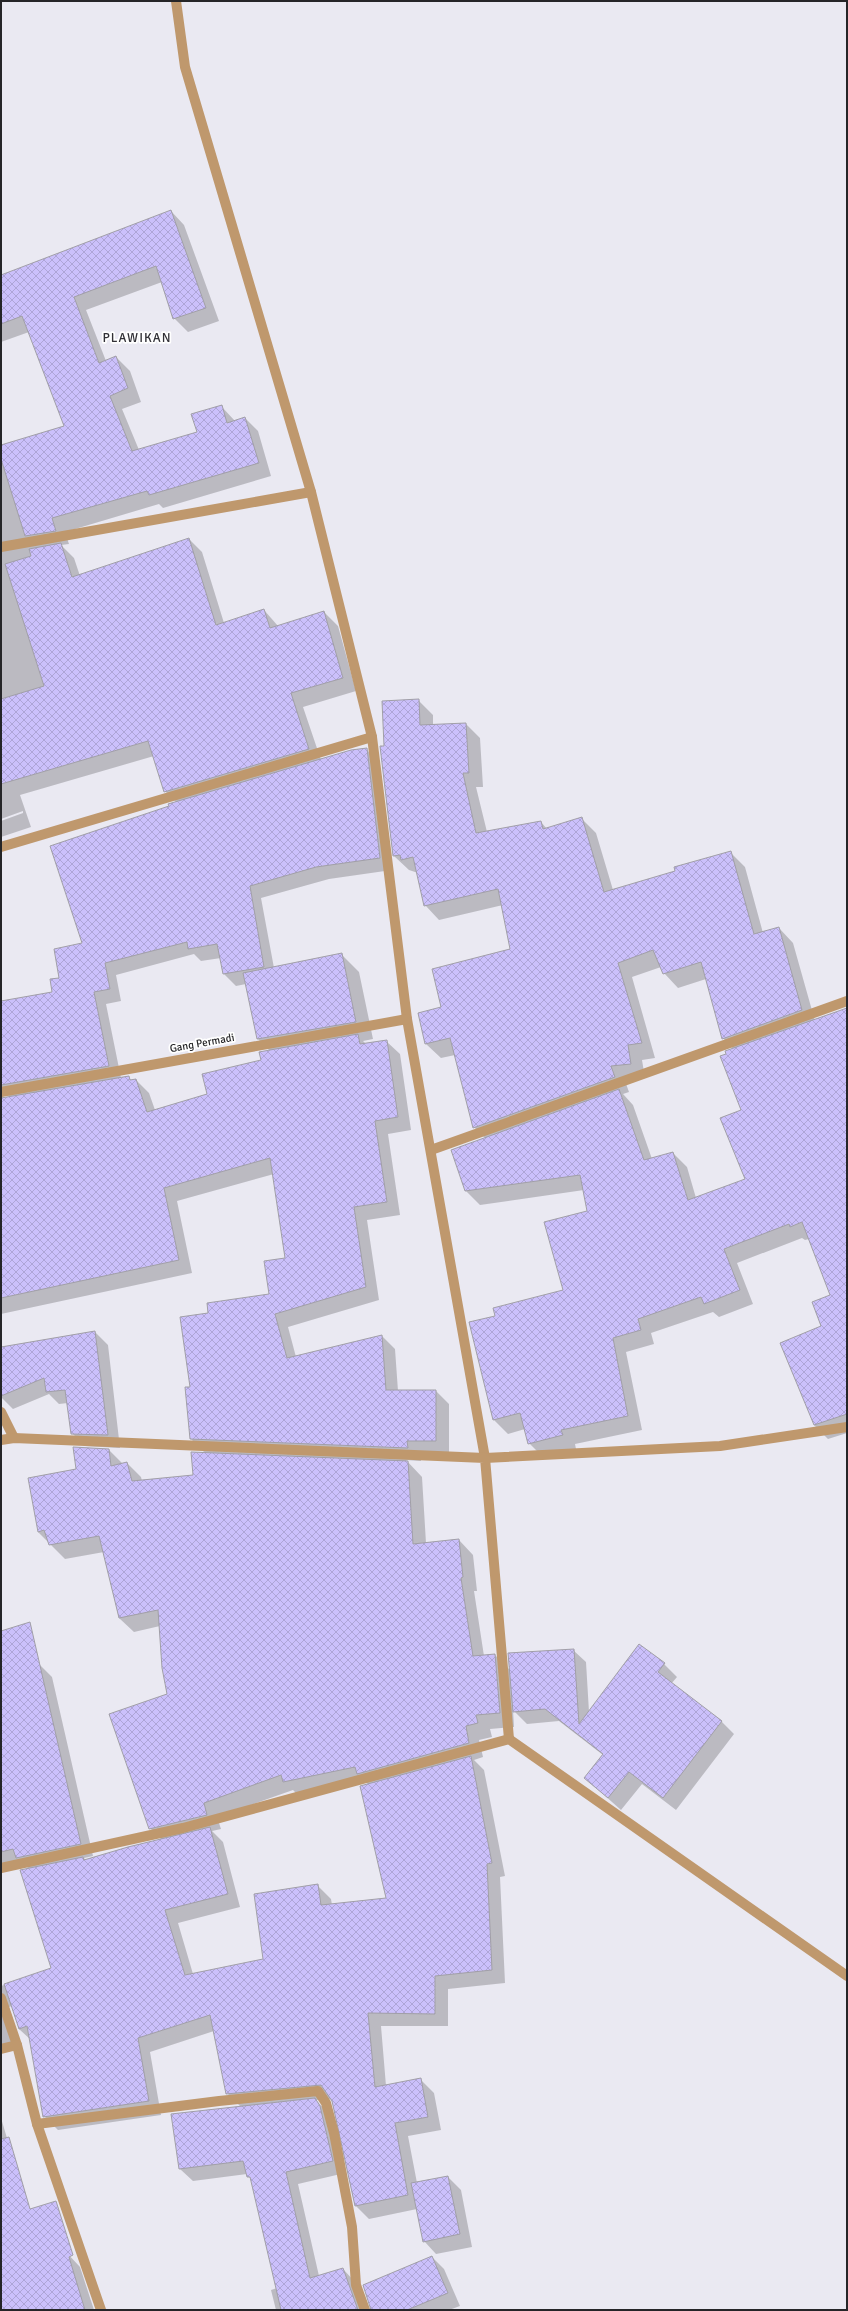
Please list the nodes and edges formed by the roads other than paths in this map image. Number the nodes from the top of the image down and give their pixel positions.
1 (176, 1) edge
2 (311, 492) junction
3 (1, 548) edge
4 (372, 737) junction
5 (1, 847) edge
6 (847, 1001) edge
7 (407, 1019) junction
8 (1, 1092) edge
9 (431, 1150) junction
10 (1, 1412) edge
11 (847, 1427) edge
12 (6, 1439) edge
13 (485, 1458) junction
14 (509, 1739) junction
15 (1, 1868) edge
16 (847, 1976) edge
17 (1, 1998) edge
18 (18, 2045) junction
19 (1, 2049) edge
20 (37, 2124) junction
21 (101, 2310) edge
22 (365, 2310) edge

1 - 2 street
2 - 3 street
2 - 4 street
4 - 5 street
4 - 7 street
6 - 9 street
7 - 8 street, Gang Permadi
7 - 9 street
9 - 13 street
10 - 12 street
11 - 13 street
12 - 13 street
13 - 14 street
14 - 15 street
14 - 16 street
17 - 18 street
18 - 19 street
18 - 20 street
20 - 21 street
20 - 22 street

